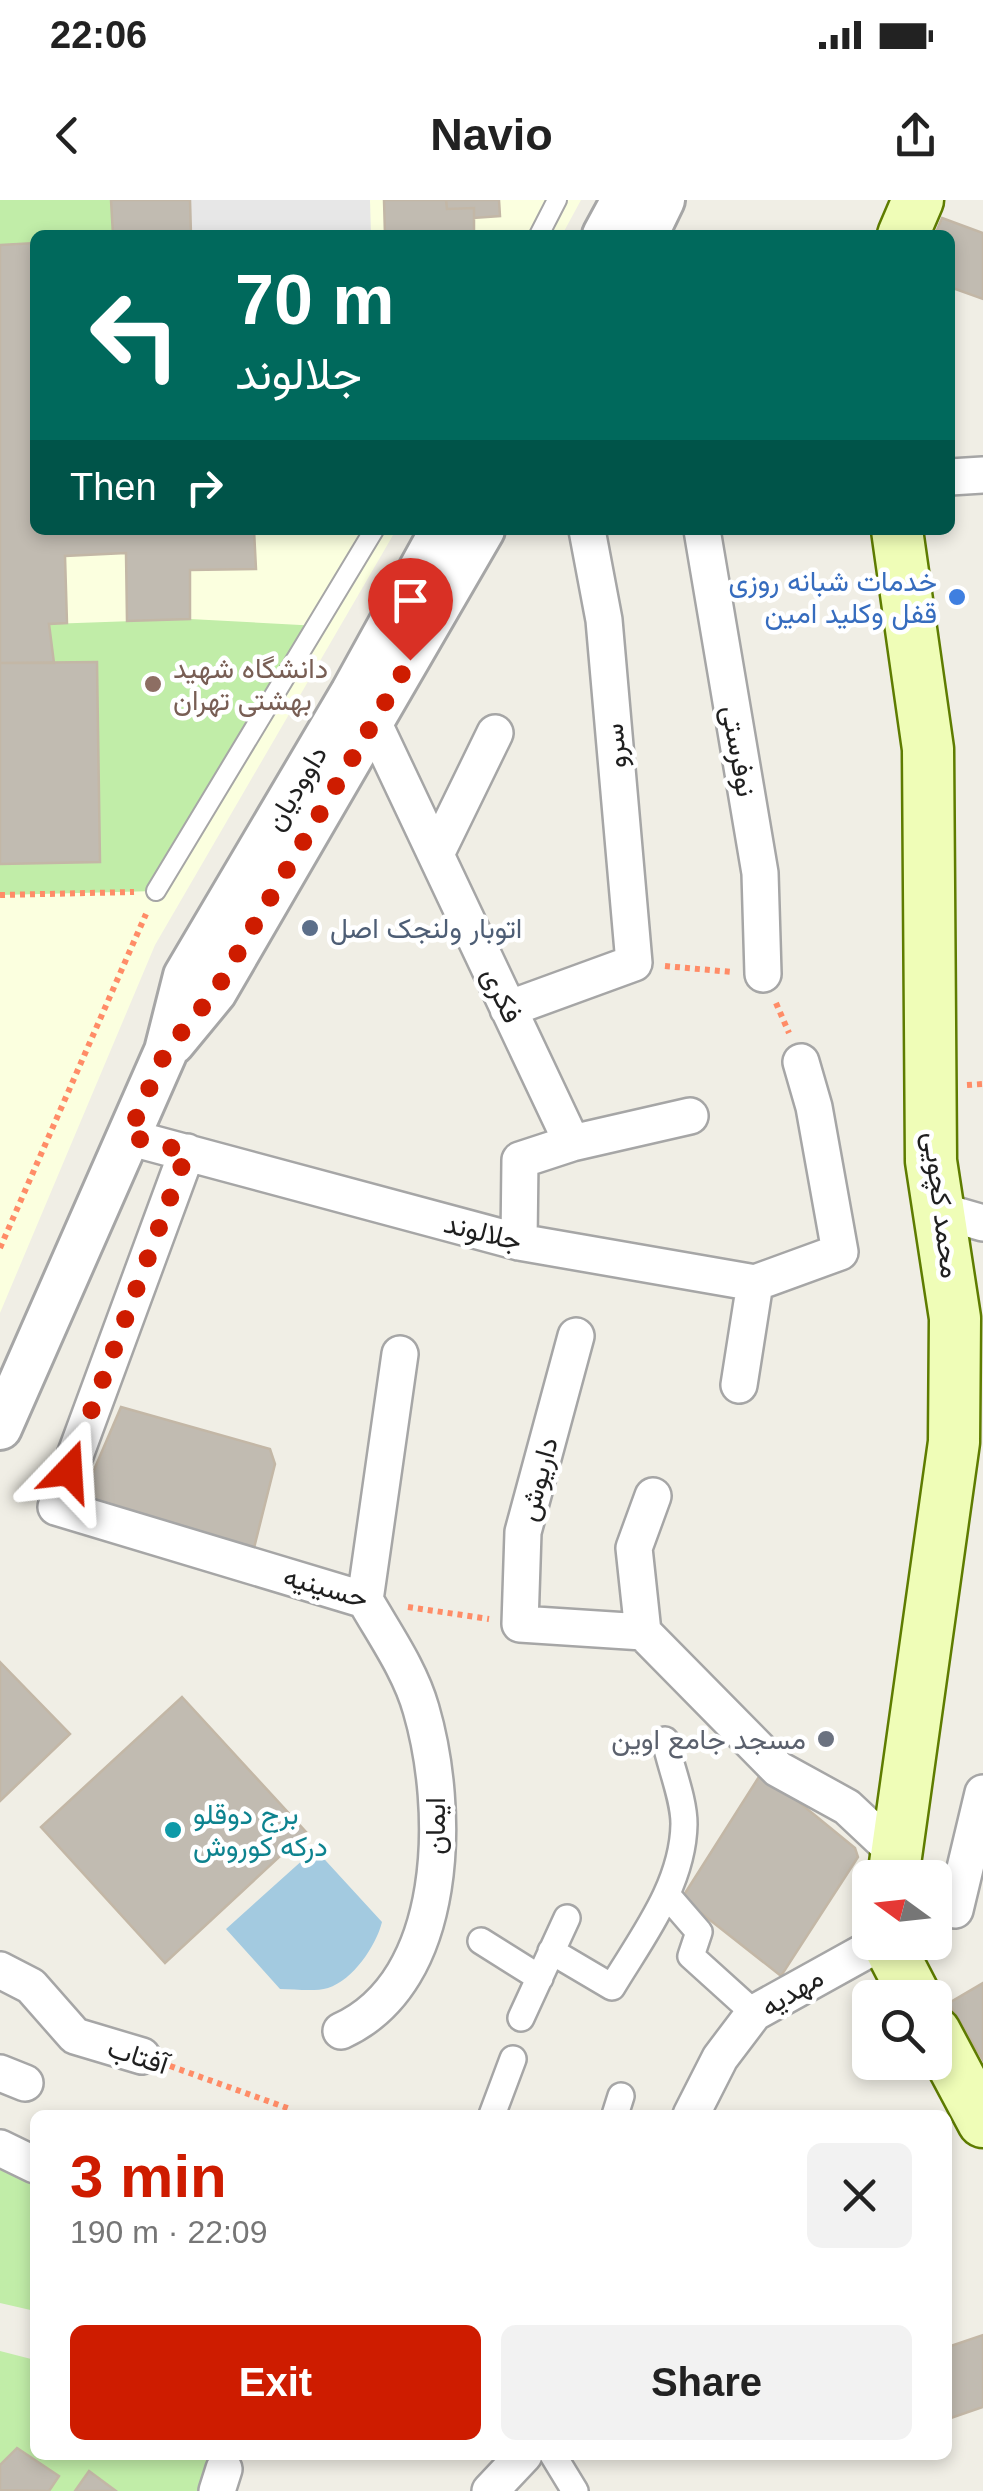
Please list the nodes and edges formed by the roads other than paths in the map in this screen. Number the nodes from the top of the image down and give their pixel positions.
1 (558, 200) edge
2 (623, 200) edge
3 (663, 200) edge
4 (918, 200) edge
5 (542, 230) edge
6 (607, 230) edge
7 (648, 230) edge
8 (906, 230) edge
9 (983, 475) edge
10 (955, 477) edge
11 (371, 535) edge
12 (439, 535) edge
13 (480, 535) edge
14 (588, 535) edge
15 (703, 535) edge
16 (899, 535) edge
17 (374, 724) junction
18 (494, 732) dead end
19 (436, 854) junction
20 (156, 891) road end
21 (763, 974) road end
22 (508, 1009) junction
23 (166, 1051) junction
24 (801, 1062) road end
25 (690, 1116) dead end
26 (128, 1136) junction
27 (572, 1142) junction
28 (187, 1152) junction
29 (960, 1217) edge
30 (520, 1242) junction
31 (755, 1284) junction
32 (576, 1336) dead end
33 (400, 1354) dead end
34 (739, 1385) dead end
35 (0, 1428) edge
36 (653, 1496) dead end
37 (365, 1600) junction
38 (643, 1632) junction
39 (665, 1740) dead end
40 (983, 1793) edge
41 (891, 1860) edge
42 (896, 1860) edge
43 (668, 1896) junction
44 (958, 1909) edge
45 (567, 1918) dead end
46 (481, 1941) dead end
47 (551, 1951) junction
48 (852, 1959) edge
49 (0, 1970) edge
50 (540, 1978) junction
51 (754, 2013) junction
52 (521, 2018) dead end
53 (341, 2031) dead end
54 (142, 2056) road end
55 (513, 2060) dead end
56 (952, 2064) edge
57 (494, 2110) edge
58 (694, 2110) edge
59 (983, 2122) edge
60 (0, 2148) edge
61 (30, 2163) edge
62 (519, 2460) edge
63 (556, 2460) edge
64 (490, 2491) edge
65 (575, 2491) edge

1 - 5 lane
2 - 6 street
3 - 7 street
4 - 8 main road
9 - 10 street
11 - 20 lane
12 - 23 street, داوودیان
13 - 17 street, داوودیان
14 - 22 street, سرو
15 - 21 street, نوفرستی
16 - 29 main road, محمد کچویی
17 - 19 street, فکری
17 - 23 street, داوودیان
18 - 19 street
19 - 22 street, فکری
22 - 27 street, فکری
23 - 26 street, داوودیان
24 - 31 street
25 - 27 street
26 - 28 street, جلالوند
26 - 35 street, داوودیان
27 - 30 street
28 - 30 street, جلالوند
28 - 37 street, حسینیه
29 - 42 main road, محمد کچویی
30 - 31 street, جلالوند
31 - 34 street
32 - 38 street, داریوش
33 - 37 street
36 - 38 street
37 - 53 street, ایمان
38 - 41 street
39 - 43 street
40 - 44 street
43 - 47 street
43 - 51 street
45 - 47 street
46 - 50 street
47 - 50 street
48 - 51 street, مهدیه
49 - 54 street, آفتاب
50 - 52 street
51 - 58 street, مهدیه
55 - 57 street
56 - 59 main road
60 - 61 street
62 - 64 street
63 - 65 street

